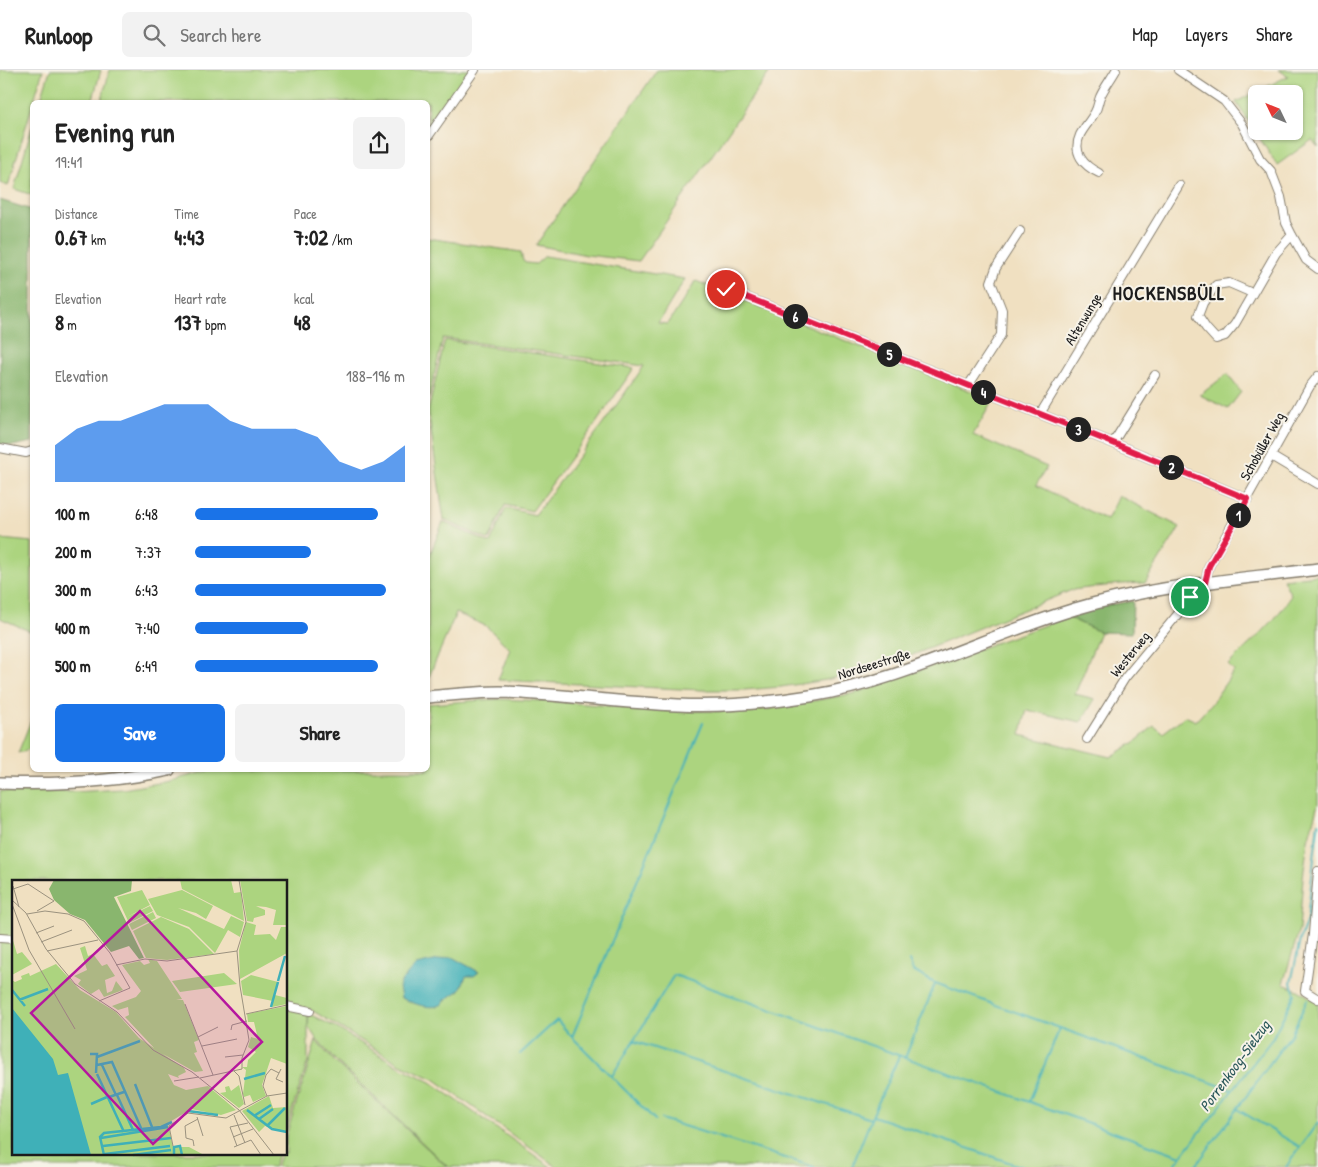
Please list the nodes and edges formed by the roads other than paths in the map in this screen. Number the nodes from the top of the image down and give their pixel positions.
1 (476, 70) edge
2 (1116, 70) edge
3 (1178, 70) edge
4 (430, 135) edge
5 (1099, 173) dead end
6 (1179, 185) dead end
7 (1020, 231) dead end
8 (1292, 235) junction
9 (1318, 270) edge
10 (726, 289) dead end
11 (1252, 293) junction
12 (1155, 375) dead end
13 (1318, 376) edge
14 (968, 386) junction
15 (1040, 414) junction
16 (1113, 443) junction
17 (0, 448) edge
18 (30, 452) edge
19 (1271, 456) junction
20 (1318, 484) edge
21 (1248, 499) junction
22 (1318, 569) edge
23 (1205, 583) junction
24 (1192, 585) junction
25 (430, 698) edge
26 (1087, 739) dead end
27 (159, 772) edge
28 (0, 784) edge
29 (1318, 871) edge
30 (1318, 998) edge
31 (288, 1006) edge
32 (310, 1011) dead end

1 - 4 street
2 - 5 street
3 - 8 street
6 - 15 street, Altenwunge
7 - 14 street
8 - 9 street
8 - 11 street
10 - 14 street
11 - 11 street
12 - 16 street
13 - 19 street, Schobüller Weg
14 - 15 street
15 - 16 street
16 - 21 street
17 - 18 street
19 - 20 street
19 - 21 street, Schobüller Weg
21 - 23 street, Schobüller Weg
22 - 23 main road, Nordseestraße
23 - 24 main road, Nordseestraße
24 - 25 main road, Nordseestraße
24 - 26 street, Westerweg
27 - 28 main road
29 - 30 street
31 - 32 street

